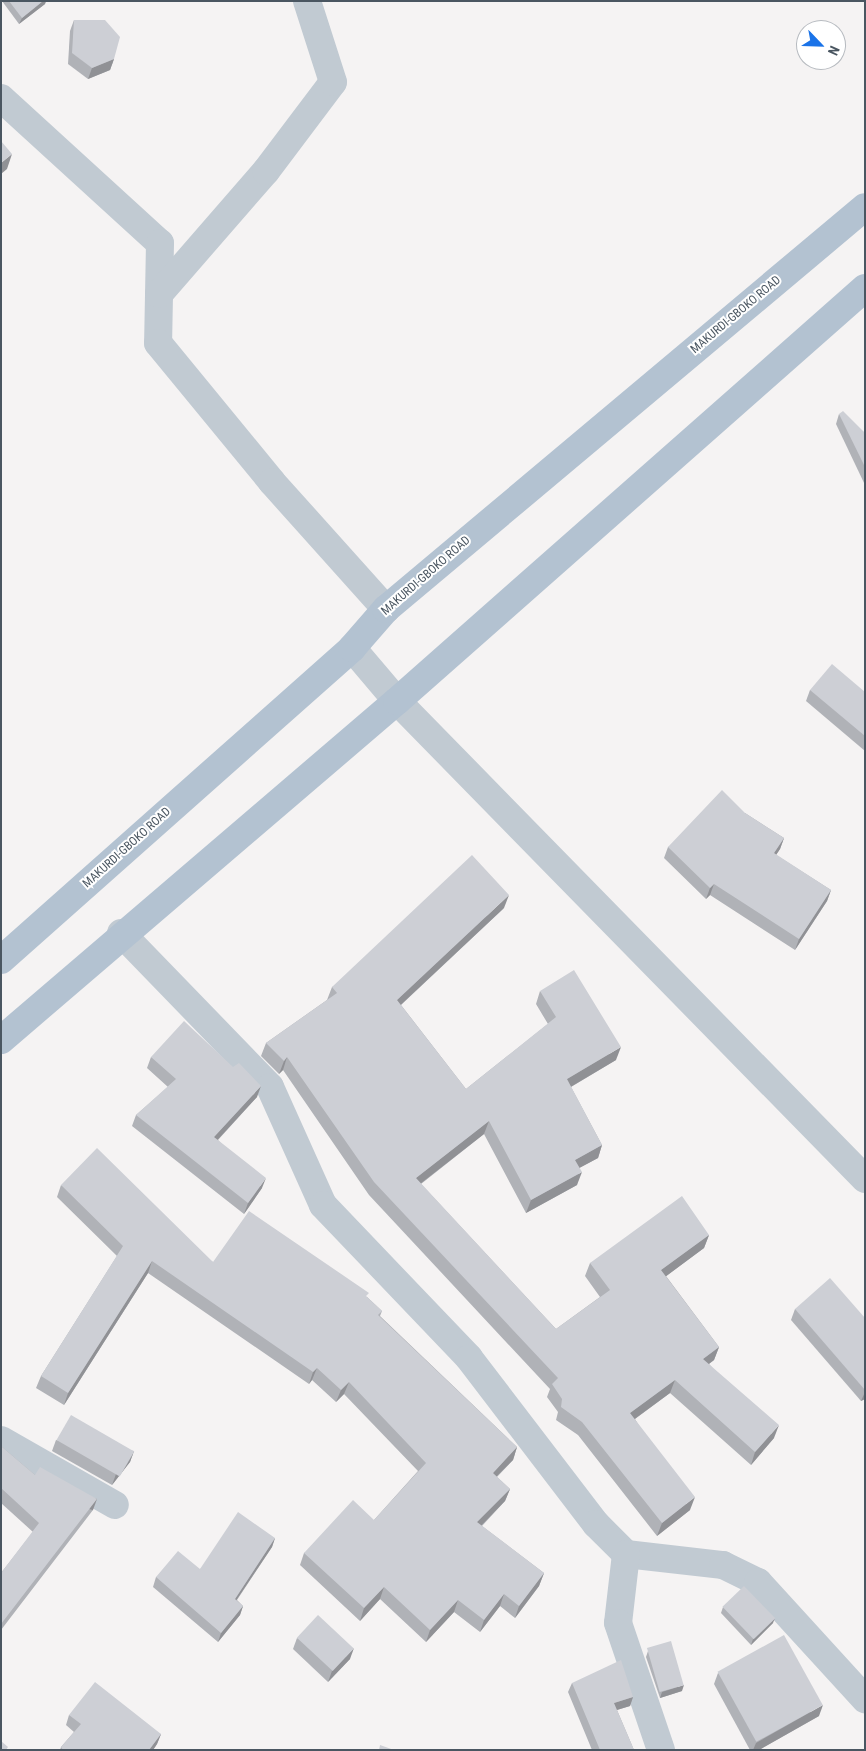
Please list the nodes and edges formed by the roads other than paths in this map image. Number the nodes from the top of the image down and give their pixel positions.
1 (307, 1) edge
2 (1, 98) edge
3 (865, 207) edge
4 (865, 288) edge
5 (159, 294) junction
6 (386, 609) junction
7 (352, 648) junction
8 (397, 701) junction
9 (121, 934) junction
10 (1, 960) edge
11 (1, 1040) edge
12 (865, 1179) edge
13 (1, 1440) edge
14 (115, 1505) dead end
15 (626, 1554) junction
16 (865, 1699) edge
17 (661, 1750) edge

1 - 5 street
2 - 5 street
3 - 6 main road, MAKURDI-GBOKO ROAD
4 - 8 main road
5 - 6 street
6 - 7 main road, MAKURDI-GBOKO ROAD
7 - 8 street
7 - 10 main road, MAKURDI-GBOKO ROAD
8 - 9 main road
8 - 12 street
9 - 11 main road
9 - 15 street
13 - 14 street
15 - 16 street
15 - 17 street

